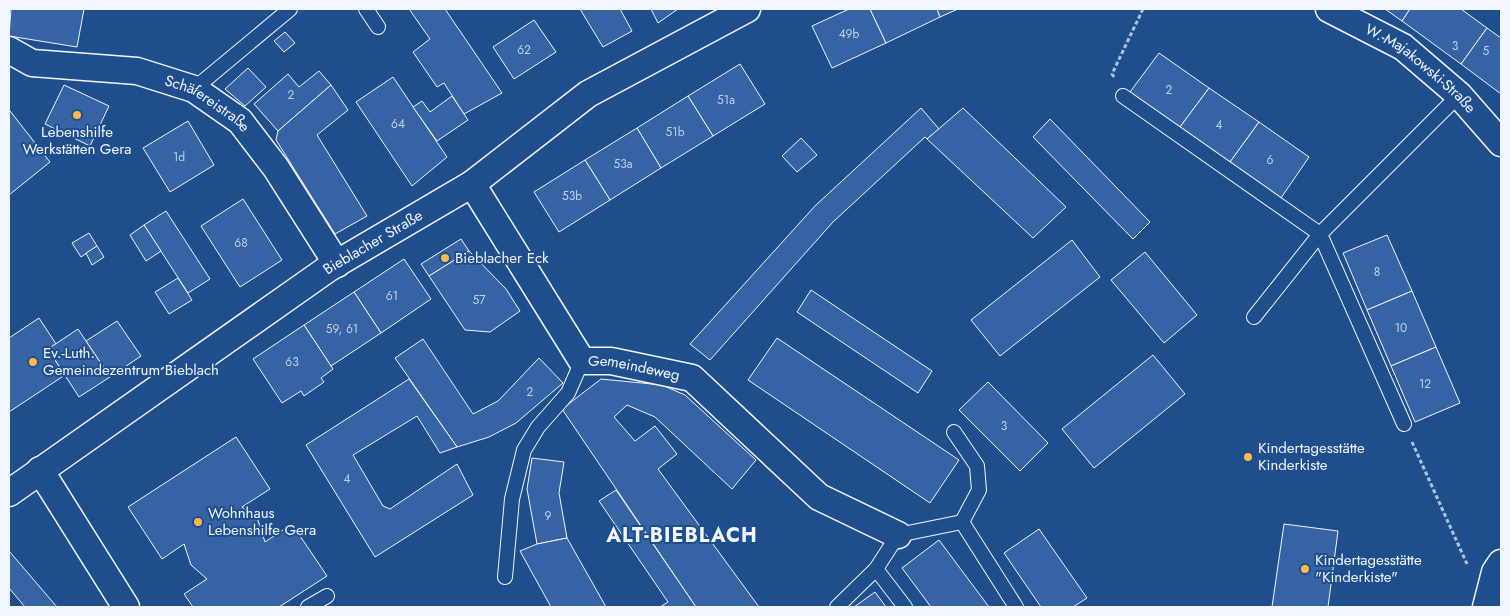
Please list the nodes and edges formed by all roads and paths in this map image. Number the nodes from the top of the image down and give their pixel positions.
1 (290, 9) edge
2 (366, 9) edge
3 (747, 9) edge
4 (1143, 9) edge
5 (1329, 9) edge
6 (378, 27) dead end
7 (9, 50) edge
8 (194, 89) junction
9 (1458, 95) junction
10 (1123, 96) joint
11 (1501, 143) edge
12 (472, 184) junction
13 (1320, 234) junction
14 (337, 264) junction
15 (1254, 317) dead end
16 (582, 361) junction
17 (1404, 424) joint
18 (954, 432) dead end
19 (40, 470) junction
20 (9, 493) edge
21 (962, 522) junction
22 (898, 536) junction
23 (1501, 563) edge
24 (876, 569) junction
25 (505, 577) dead end
26 (327, 596) dead end
27 (122, 606) edge
28 (1486, 606) edge
29 (308, 607) edge
30 (837, 607) edge
31 (905, 607) edge
32 (1016, 607) edge

1 - 8 lane
2 - 6 lane
3 - 12 street, Bieblacher Straße
4 - 10 path
5 - 9 street, W.-Majakowski-Straße
7 - 8 street, Schäfereistraße
8 - 14 street, Schäfereistraße
9 - 11 street, W.-Majakowski-Straße
9 - 13 lane
10 - 13 lane
12 - 14 street, Bieblacher Straße
12 - 16 street, Gemeindeweg
13 - 15 lane
13 - 17 lane
14 - 19 street, Bieblacher Straße
16 - 22 street, Gemeindeweg
16 - 25 lane
17 - 28 path
18 - 21 lane
19 - 20 street, Bieblacher Straße
19 - 27 street
21 - 22 lane
21 - 32 lane
22 - 24 lane
23 - 28 street
24 - 30 lane
24 - 31 lane
26 - 29 lane

